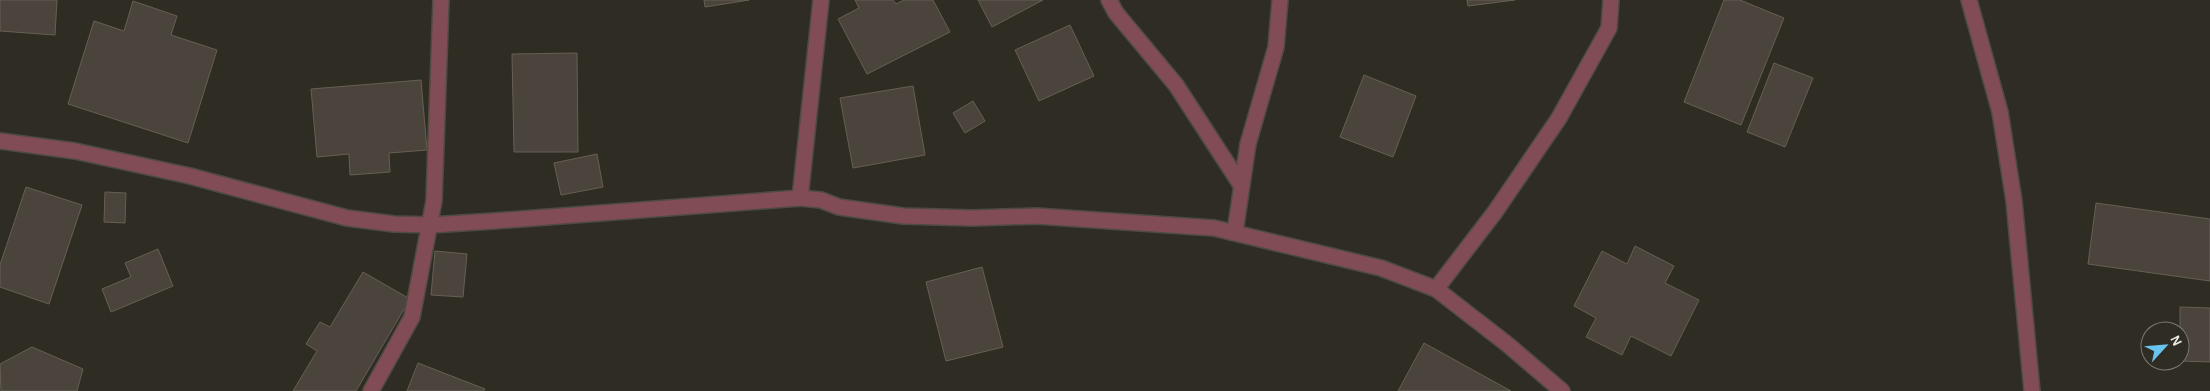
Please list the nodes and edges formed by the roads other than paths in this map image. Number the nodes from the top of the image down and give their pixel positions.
1 (441, 0) edge
2 (822, 0) edge
3 (1109, 0) edge
4 (1280, 0) edge
5 (1611, 0) edge
6 (1970, 0) edge
7 (0, 141) edge
8 (1242, 185) junction
9 (800, 198) junction
10 (431, 225) junction
11 (1235, 232) junction
12 (1436, 290) junction
13 (371, 391) edge
14 (1562, 391) edge
15 (2032, 391) edge

1 - 10 street
2 - 9 street
3 - 8 street
4 - 8 street
5 - 12 street
6 - 15 street
7 - 10 street
8 - 11 street
9 - 10 street
9 - 11 street
10 - 13 street
11 - 12 street
12 - 14 street

